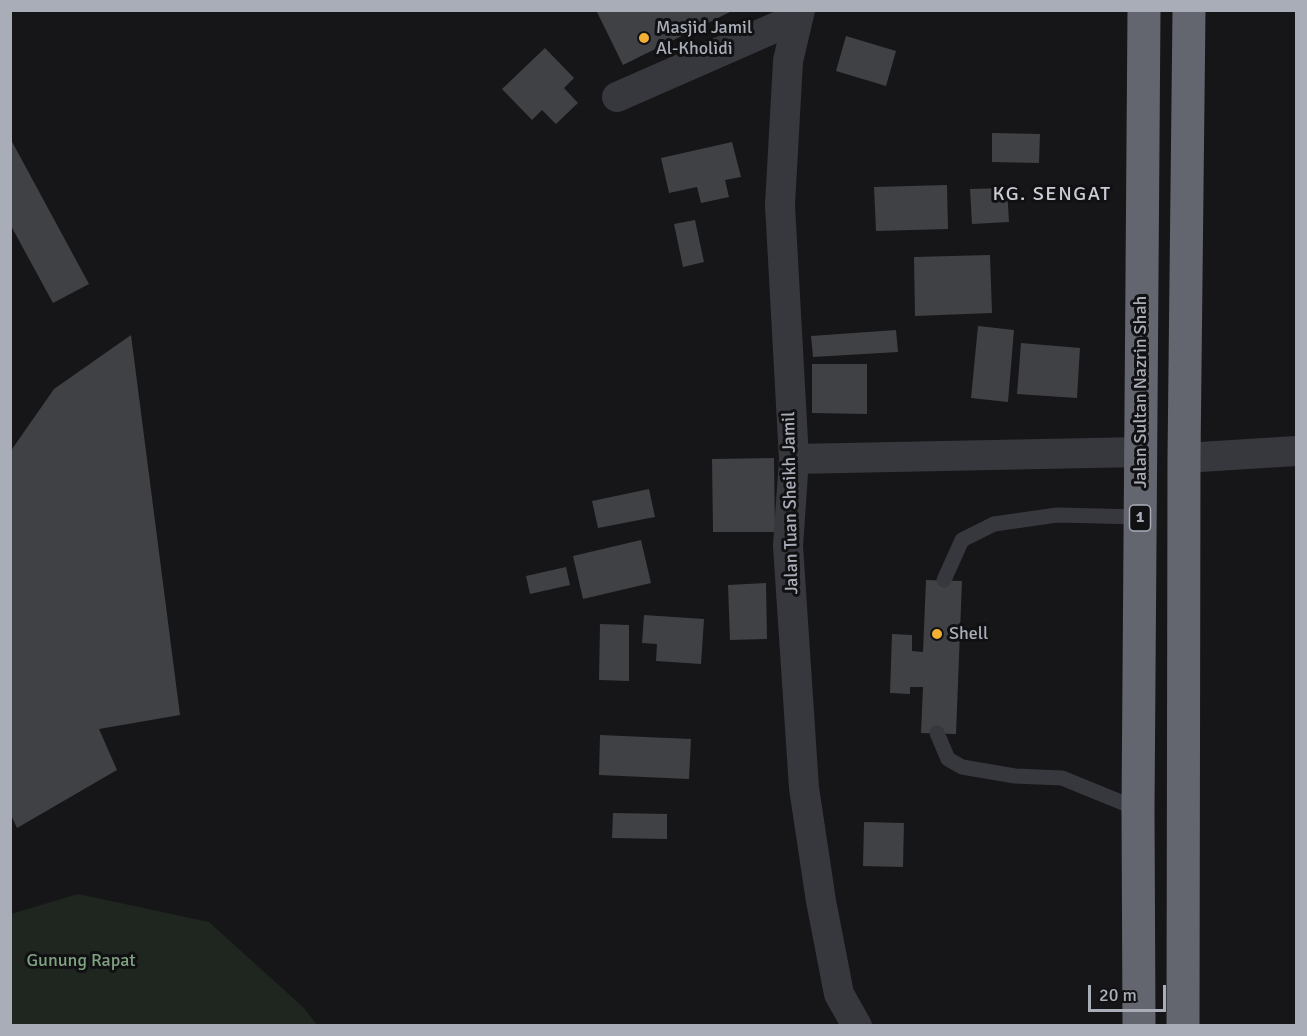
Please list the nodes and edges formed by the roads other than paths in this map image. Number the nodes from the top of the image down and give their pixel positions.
1 (1144, 10) edge
2 (1189, 10) edge
3 (798, 14) edge
4 (617, 97) dead end
5 (1296, 451) edge
6 (1141, 452) junction
7 (1185, 458) junction
8 (794, 459) junction
9 (1140, 517) junction
10 (944, 580) dead end
11 (937, 734) dead end
12 (1138, 809) junction
13 (857, 1026) edge
14 (1139, 1026) edge
15 (1183, 1026) edge

1 - 6 highway, Jalan Sultan Nazrin Shah / 1
2 - 7 highway
3 - 4 street
3 - 8 street, Jalan Tuan Sheikh Jamil
5 - 7 street
6 - 8 street
6 - 9 highway, Jalan Sultan Nazrin Shah / 1
7 - 15 highway
8 - 13 street, Jalan Tuan Sheikh Jamil
9 - 10 lane
9 - 12 highway, Jalan Sultan Nazrin Shah / 1
11 - 12 lane
12 - 14 highway, Jalan Sultan Nazrin Shah / 1

